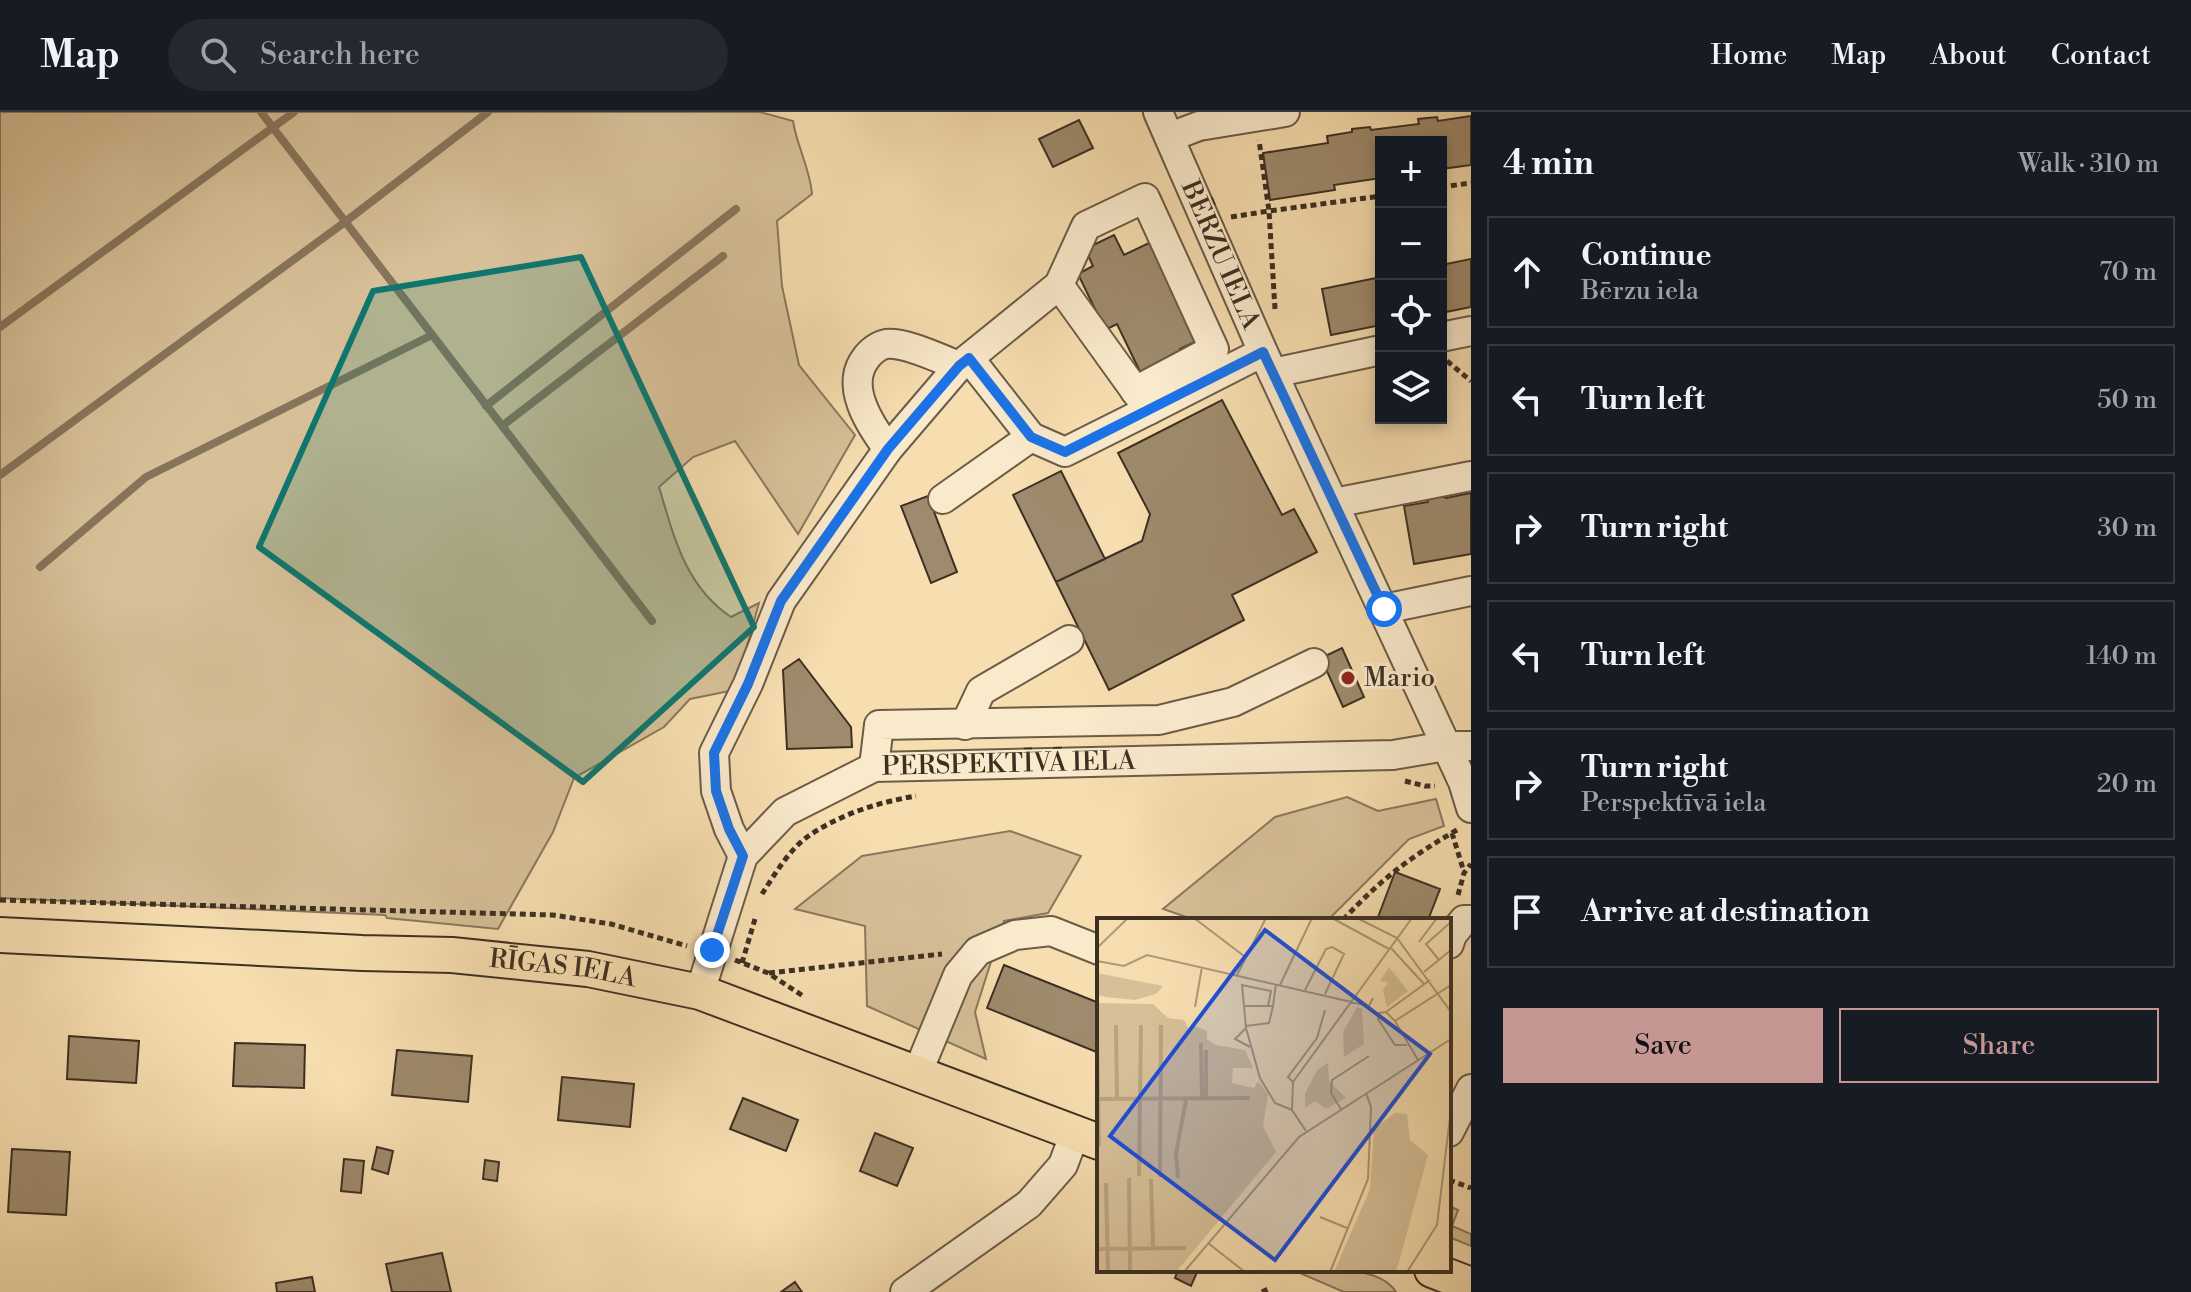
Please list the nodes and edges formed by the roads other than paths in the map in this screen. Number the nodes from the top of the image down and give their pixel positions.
1 (1276, 113) edge
2 (1164, 125) edge
3 (1059, 285) junction
4 (1471, 331) edge
5 (1447, 336) edge
6 (1375, 351) edge
7 (964, 362) junction
8 (1268, 362) junction
9 (1142, 400) junction
10 (1031, 437) junction
11 (888, 449) junction
12 (1471, 476) edge
13 (943, 499) dead end
14 (1334, 503) junction
15 (1471, 591) edge
16 (1384, 609) junction
17 (1069, 640) dead end
18 (1314, 663) dead end
19 (965, 725) junction
20 (1459, 746) edge
21 (874, 767) junction
22 (1465, 806) edge
23 (743, 856) junction
24 (1471, 920) edge
25 (0, 935) edge
26 (1451, 938) edge
27 (1097, 949) edge
28 (700, 992) junction
29 (917, 1074) junction
30 (1471, 1089) edge
31 (1451, 1128) edge
32 (1087, 1137) edge
33 (1437, 1272) edge
34 (1471, 1285) edge
35 (905, 1292) edge

1 - 2 street
2 - 8 street, BĒRZU IELA
3 - 7 street
3 - 9 street
3 - 9 street
4 - 5 street
6 - 8 street
7 - 10 street
7 - 11 street
7 - 11 street
8 - 9 street
8 - 14 street, BĒRZU IELA
9 - 10 street
10 - 13 street
11 - 23 street
12 - 14 street
14 - 16 street, BĒRZU IELA
15 - 16 street
16 - 20 street, BĒRZU IELA
17 - 19 street
18 - 19 street
19 - 21 street
20 - 21 street, PERSPEKTĪVĀ IELA
20 - 22 street, BĒRZU IELA
21 - 23 street, PERSPEKTĪVĀ IELA
23 - 28 street, PERSPEKTĪVĀ IELA
24 - 26 street
25 - 28 main road, RĪGAS IELA
27 - 29 street
28 - 29 main road, RĪGAS IELA
29 - 32 main road, RĪGAS IELA
30 - 31 street
32 - 35 street
33 - 34 main road

